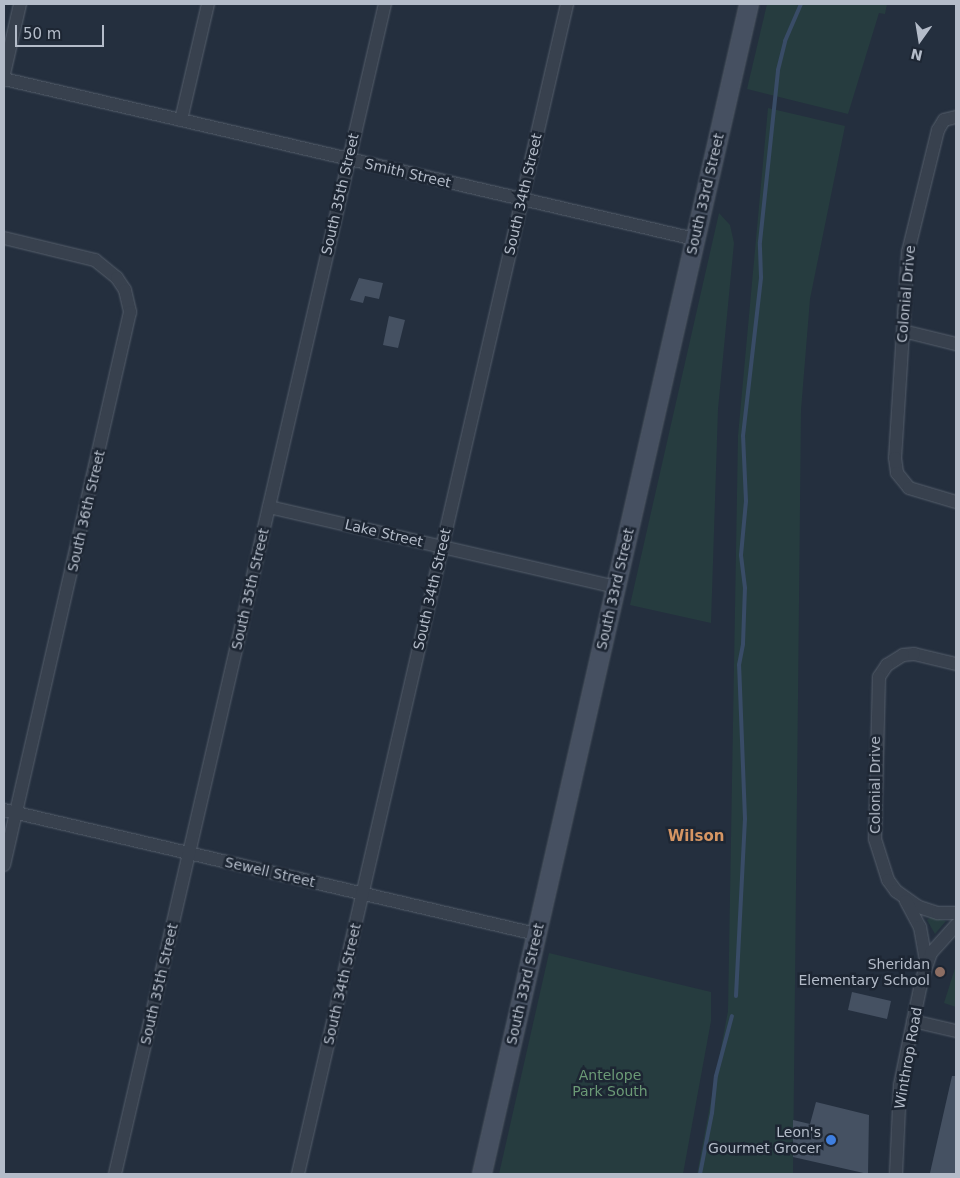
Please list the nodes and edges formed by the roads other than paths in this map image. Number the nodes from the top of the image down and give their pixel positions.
1 (20, 4) edge
2 (208, 4) edge
3 (384, 4) edge
4 (567, 4) edge
5 (749, 4) edge
6 (4, 74) edge
7 (4, 79) edge
8 (950, 118) edge
9 (181, 120) junction
10 (348, 159) junction
11 (522, 200) junction
12 (4, 238) edge
13 (695, 240) junction
14 (903, 331) junction
15 (956, 344) edge
16 (956, 502) edge
17 (269, 507) junction
18 (442, 547) junction
19 (615, 587) junction
20 (956, 664) edge
21 (10, 811) edge
22 (189, 853) junction
23 (4, 865) edge
24 (362, 894) junction
25 (905, 899) junction
26 (956, 913) edge
27 (956, 925) edge
28 (536, 934) junction
29 (926, 965) junction
30 (913, 1021) junction
31 (956, 1031) edge
32 (115, 1174) edge
33 (298, 1174) edge
34 (482, 1174) edge
35 (896, 1174) edge

1 - 6 street
2 - 9 street
3 - 10 street, South 35th Street
4 - 11 street, South 34th Street
5 - 13 main road, South 33rd Street
7 - 9 street, Smith Street
8 - 14 street, Colonial Drive
9 - 10 street, Smith Street
10 - 11 street, Smith Street
10 - 17 street, South 35th Street
11 - 13 street, Smith Street
11 - 18 street, South 34th Street
12 - 21 street, South 36th Street
13 - 19 main road, South 33rd Street
14 - 15 street
14 - 16 street, Colonial Drive
17 - 18 street, Lake Street
17 - 22 street, South 35th Street
18 - 19 street, Lake Street
18 - 24 street, South 34th Street
19 - 28 main road, South 33rd Street
20 - 25 street, Colonial Drive
21 - 22 street, Sewell Street
21 - 23 street, South 36th Street
22 - 24 street, Sewell Street
22 - 32 street, South 35th Street
24 - 28 street, Sewell Street
24 - 33 street, South 34th Street
25 - 26 street, Colonial Drive
25 - 29 street, Colonial Drive
27 - 29 street, Winthrop Road
28 - 34 main road, South 33rd Street
29 - 30 street, Winthrop Road
30 - 31 street
30 - 35 street, Winthrop Road

